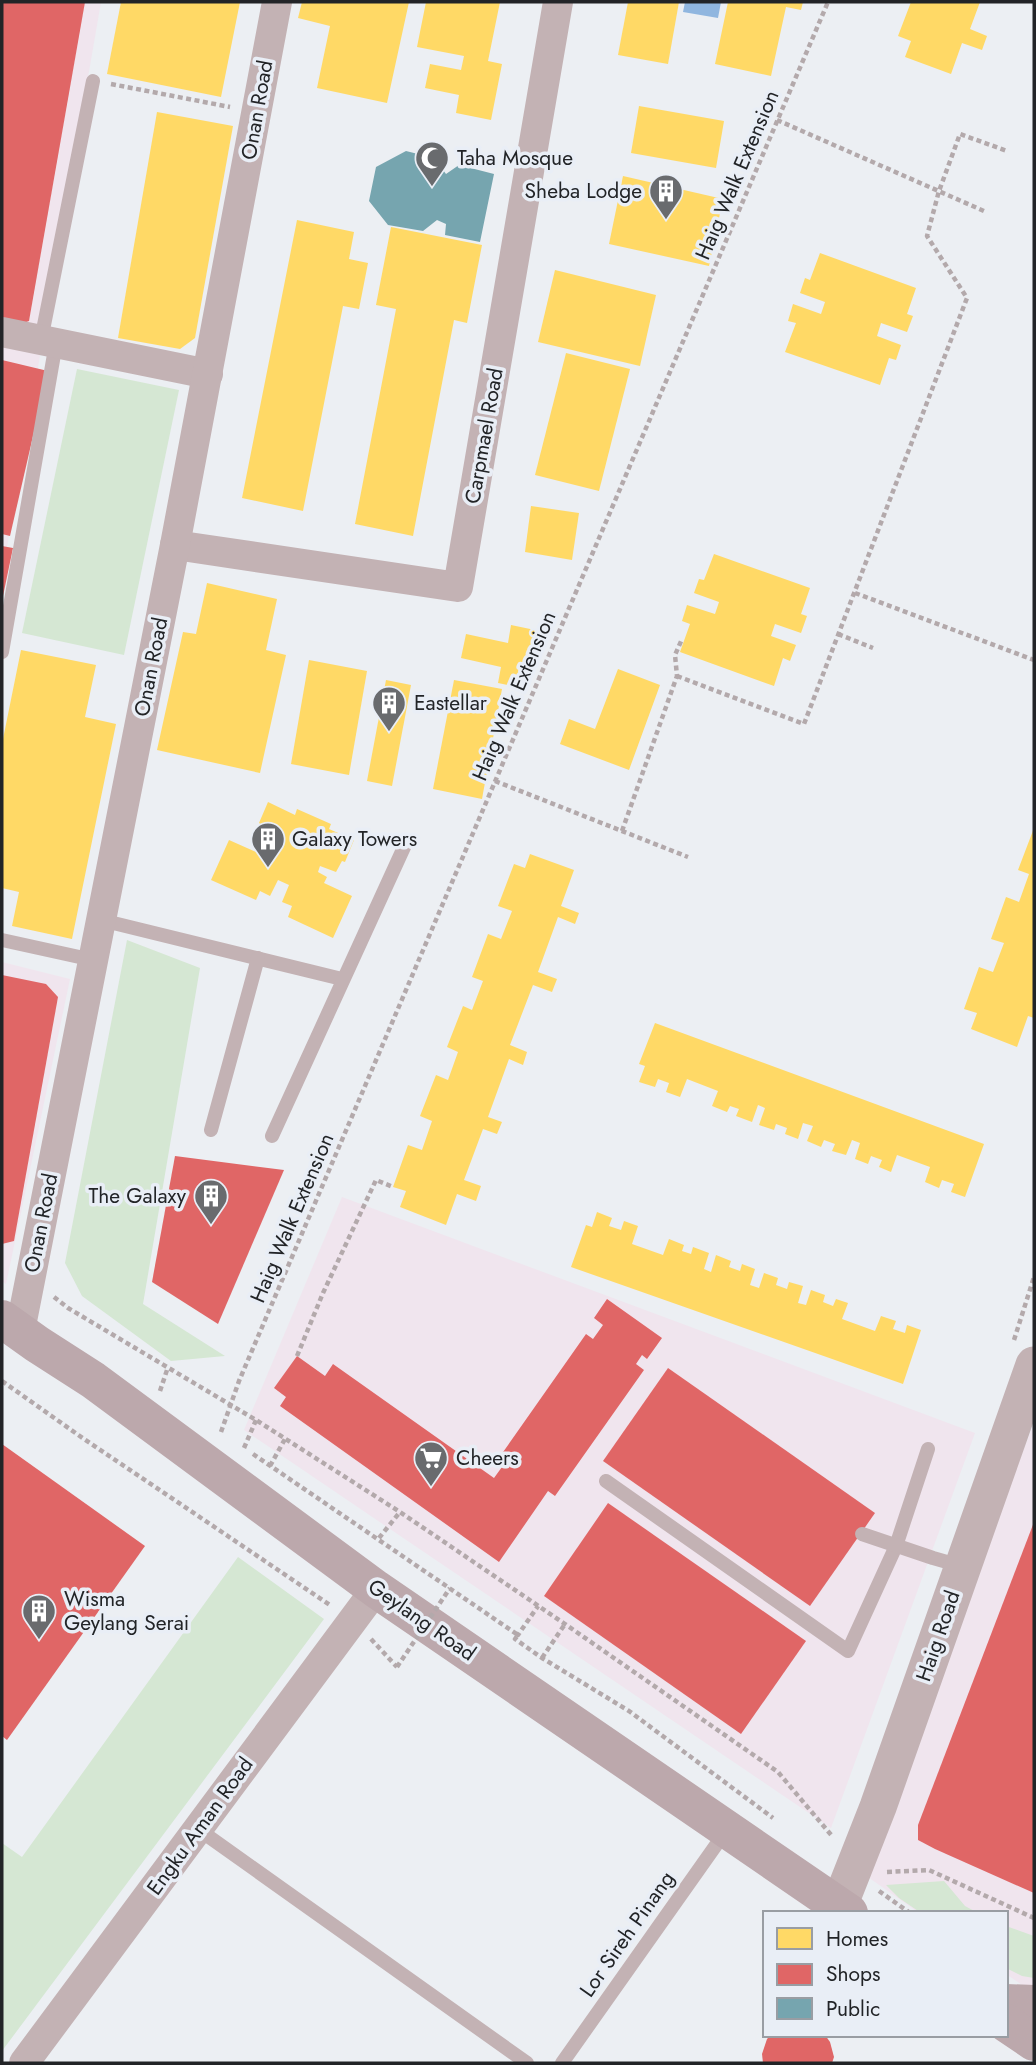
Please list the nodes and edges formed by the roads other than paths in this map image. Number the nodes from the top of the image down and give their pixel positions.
1 (276, 2) edge
2 (558, 2) edge
3 (93, 81) road end
4 (2, 332) edge
5 (49, 341) junction
6 (208, 374) junction
7 (175, 545) junction
8 (2, 652) edge
9 (405, 845) dead end
10 (101, 920) junction
11 (2, 940) edge
12 (258, 958) junction
13 (93, 960) junction
14 (342, 979) junction
15 (211, 1130) dead end
16 (272, 1136) dead end
17 (11, 1325) edge
18 (1032, 1378) edge
19 (928, 1449) dead end
20 (607, 1481) dead end
21 (862, 1534) dead end
22 (896, 1546) junction
23 (963, 1566) junction
24 (376, 1589) junction
25 (198, 1829) junction
26 (727, 1830) junction
27 (844, 1909) edge
28 (1008, 2003) edge
29 (1034, 2004) edge
30 (1008, 2023) edge
31 (1034, 2042) edge
32 (24, 2063) edge
33 (527, 2063) edge
34 (562, 2063) edge

1 - 6 street, Onan Road
2 - 7 street, Carpmael Road
3 - 5 lane
4 - 5 street
5 - 6 street
5 - 8 lane
6 - 7 street, Onan Road
7 - 10 street, Onan Road
9 - 14 lane
10 - 12 lane
10 - 13 street, Onan Road
11 - 13 lane
12 - 14 lane
12 - 15 lane
13 - 17 street, Onan Road
14 - 16 lane
17 - 24 main road, Geylang Road
18 - 23 street, Haig Road
19 - 22 lane
20 - 22 lane
21 - 22 lane
22 - 23 lane
23 - 27 street, Haig Road
24 - 25 street, Engku Aman Road
24 - 26 main road, Geylang Road
25 - 32 street, Engku Aman Road
25 - 33 lane
26 - 27 main road, Geylang Road
26 - 34 lane, Lor Sireh Pinang
28 - 29 main road
30 - 31 main road

